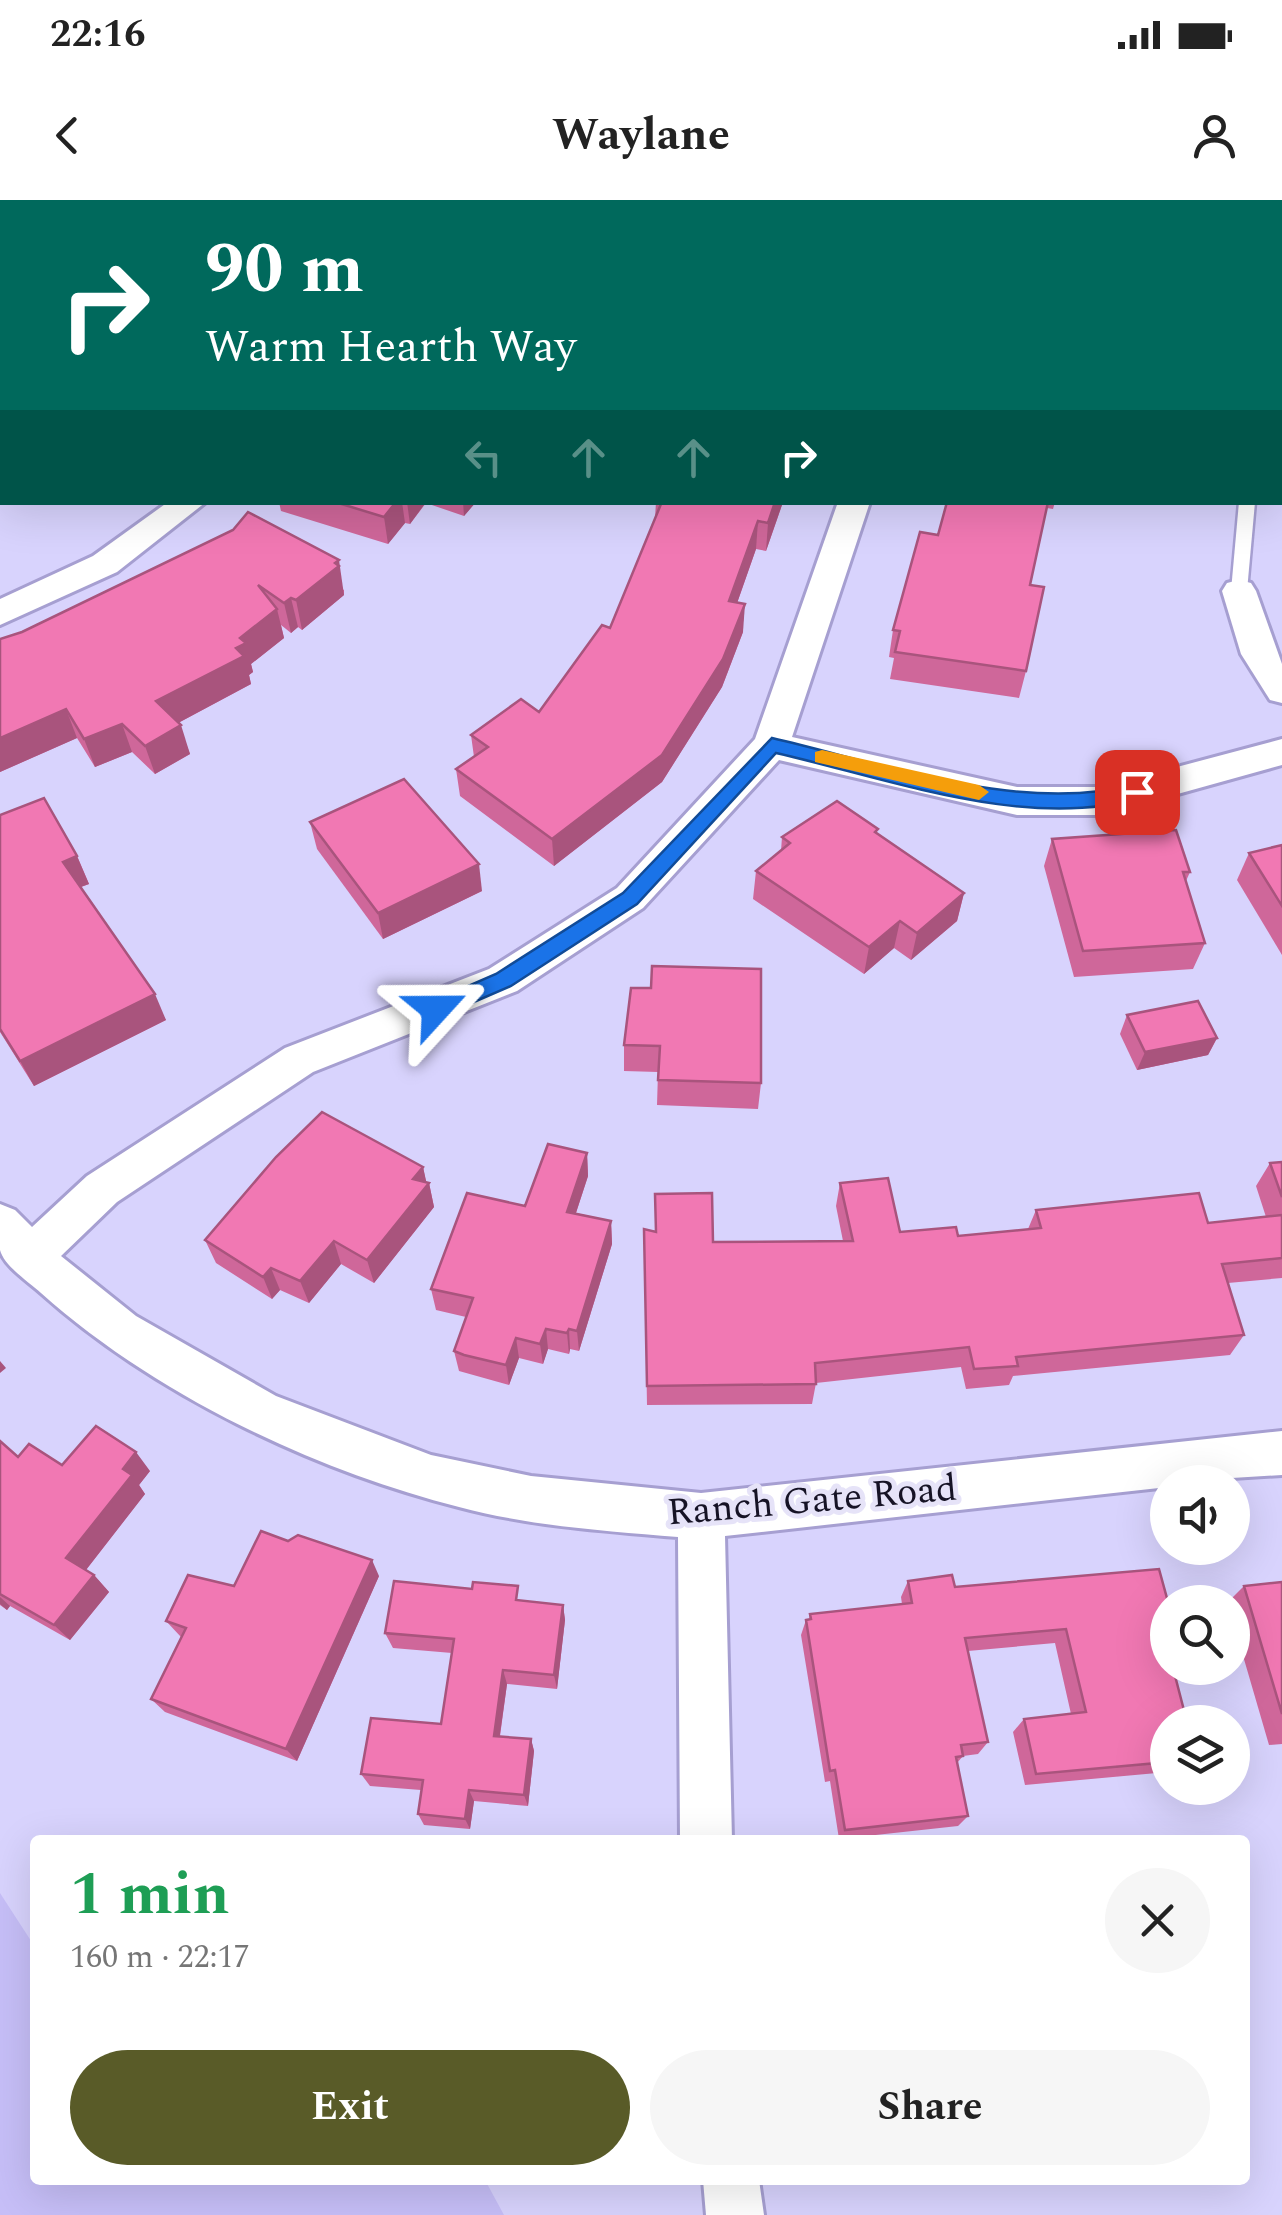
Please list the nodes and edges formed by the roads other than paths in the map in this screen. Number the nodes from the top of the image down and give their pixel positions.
1 (186, 505) edge
2 (853, 505) edge
3 (1247, 505) edge
4 (1239, 590) joint
5 (0, 613) edge
6 (1282, 691) edge
7 (772, 745) junction
8 (1282, 752) edge
9 (0, 1223) edge
10 (30, 1257) junction
11 (1282, 1453) edge
12 (701, 1516) junction
13 (706, 1835) edge
14 (732, 2185) edge
15 (735, 2215) edge

1 - 5 street
2 - 7 street
3 - 4 lane
4 - 6 street
7 - 8 street
7 - 10 street
9 - 10 street, Ranch Gate Road
10 - 12 street, Ranch Gate Road
11 - 12 street, Ranch Gate Road
12 - 13 street
14 - 15 street

